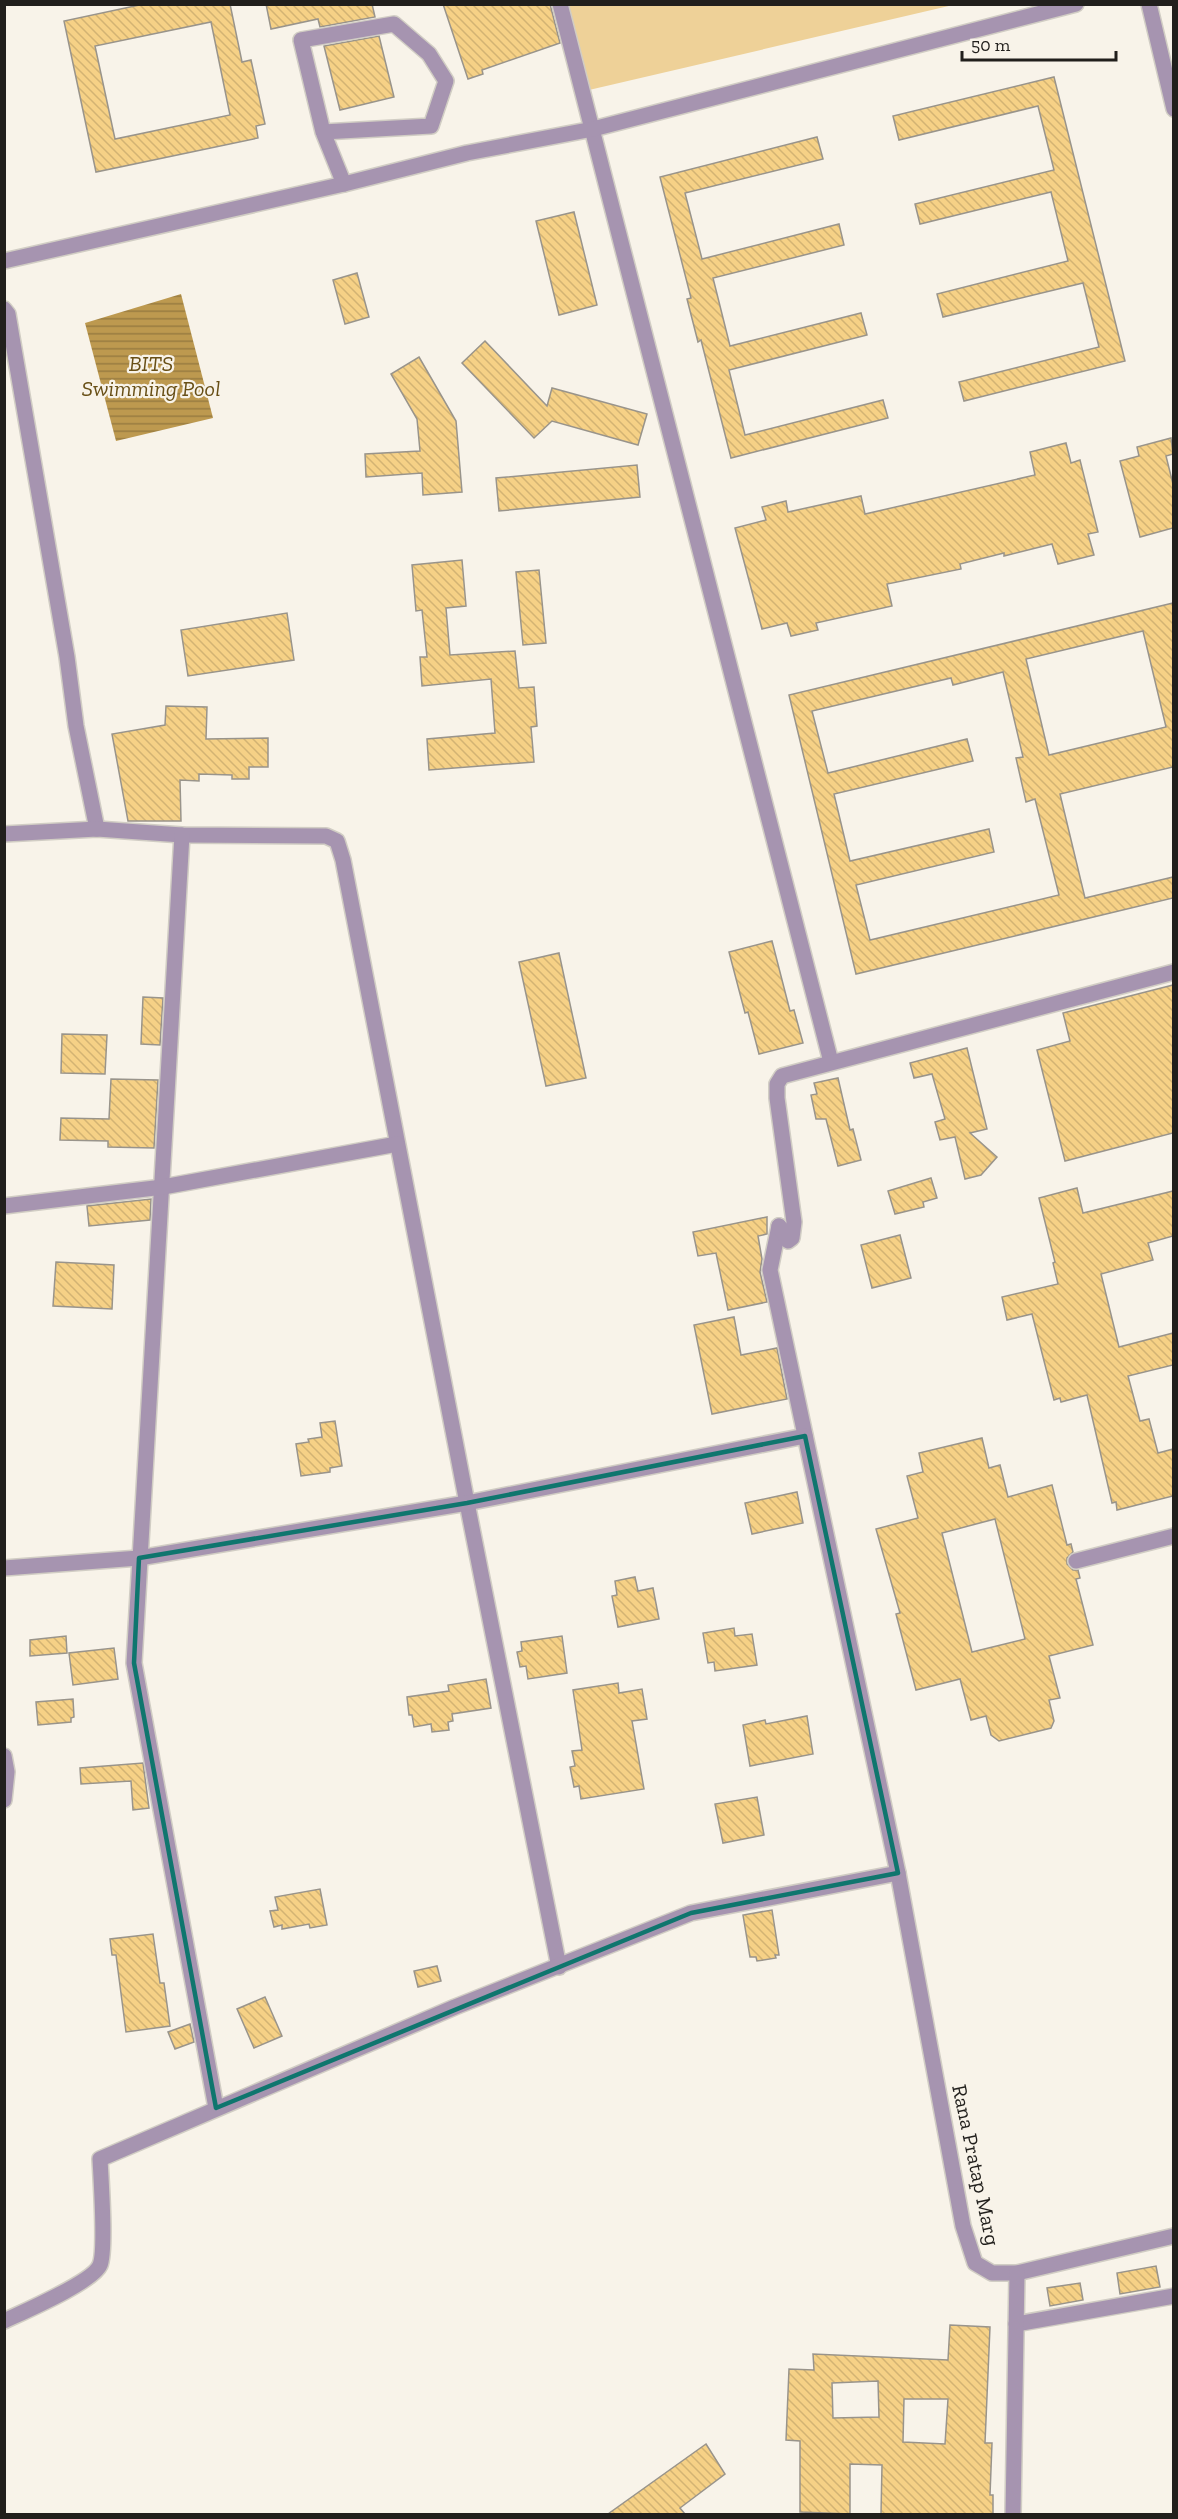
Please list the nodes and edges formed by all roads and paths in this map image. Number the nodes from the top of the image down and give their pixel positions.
1 (560, 4) edge
2 (1076, 4) edge
3 (1149, 4) edge
4 (1173, 110) edge
5 (593, 129) junction
6 (323, 132) junction
7 (344, 184) junction
8 (4, 261) edge
9 (4, 309) edge
10 (97, 829) junction
11 (4, 834) edge
12 (182, 835) junction
13 (1173, 972) edge
14 (831, 1062) junction
15 (397, 1144) junction
16 (163, 1187) junction
17 (4, 1206) edge
18 (805, 1436) junction
19 (467, 1503) junction
20 (1173, 1536) edge
21 (140, 1558) junction
22 (1076, 1561) dead end
23 (4, 1568) edge
24 (4, 1756) edge
25 (4, 1800) edge
26 (898, 1874) junction
27 (560, 1967) junction
28 (216, 2108) junction
29 (1173, 2236) edge
30 (1017, 2273) junction
31 (1173, 2296) edge
32 (4, 2321) edge
33 (1016, 2324) junction
34 (1013, 2514) edge

1 - 5 street
2 - 5 street
3 - 4 street
5 - 7 street
5 - 14 street
6 - 6 street
6 - 7 street
7 - 8 street
9 - 10 street
10 - 11 street
10 - 12 street
12 - 15 street
12 - 16 street
13 - 14 street
14 - 18 street, Rana Pratap Marg
15 - 16 street
15 - 19 street
16 - 17 street
16 - 21 street
18 - 19 street
18 - 26 street, Rana Pratap Marg
19 - 21 street
19 - 27 street
20 - 22 street
21 - 23 street
21 - 28 street
24 - 25 street
26 - 27 street
26 - 30 street, Rana Pratap Marg
27 - 28 street
28 - 32 street
29 - 30 street, Rana Pratap Marg
30 - 33 street
31 - 33 street
33 - 34 street

